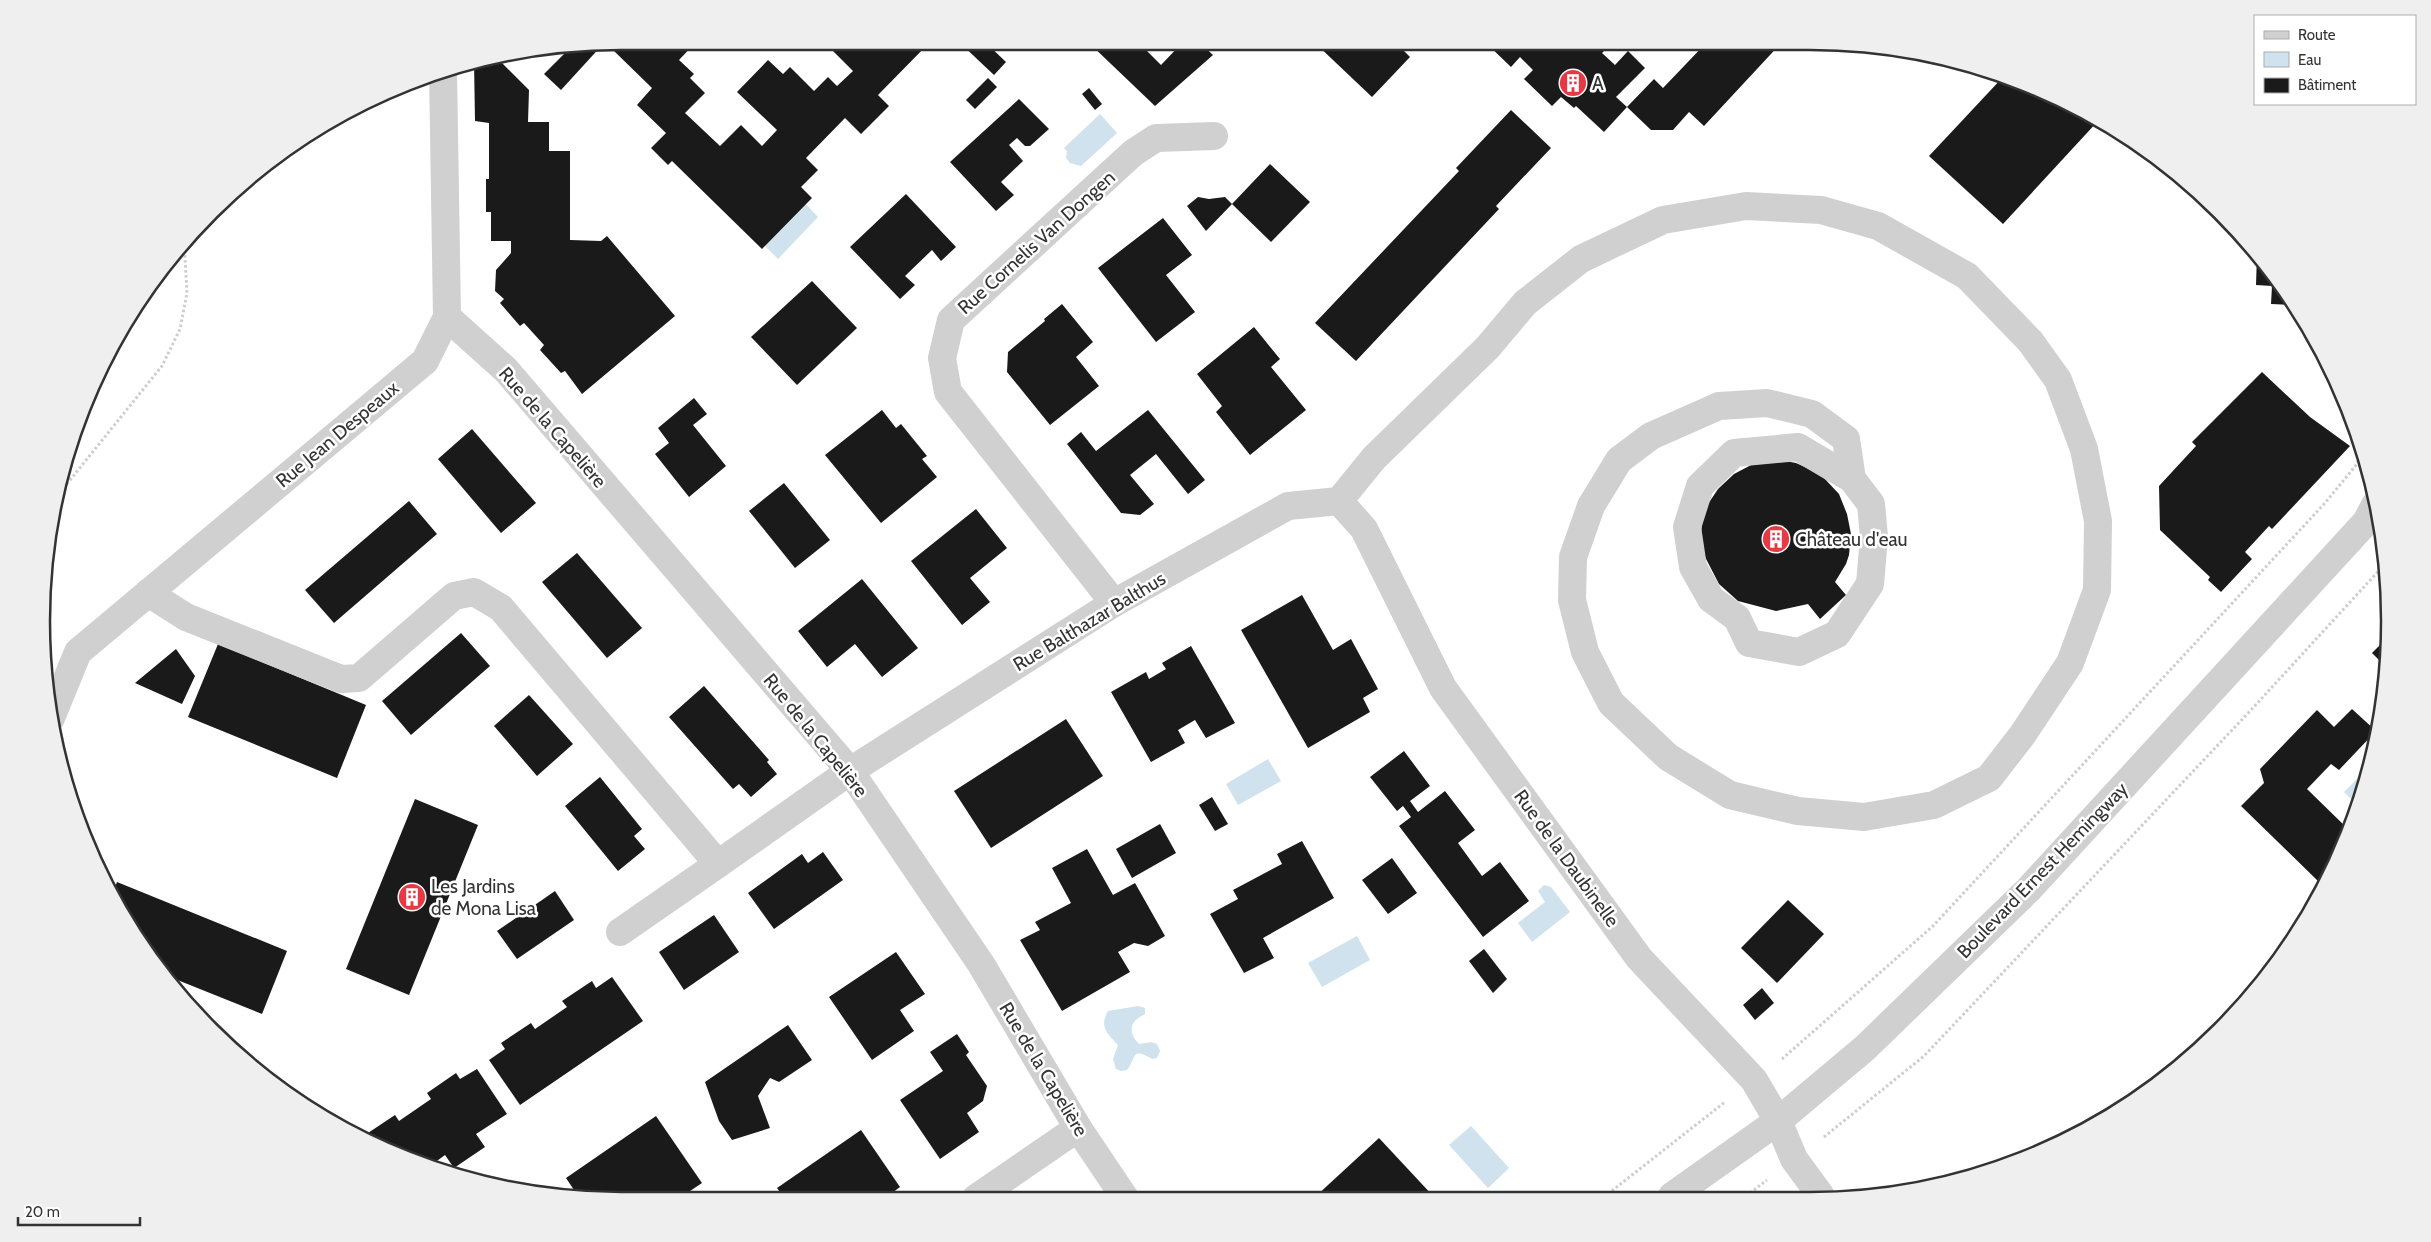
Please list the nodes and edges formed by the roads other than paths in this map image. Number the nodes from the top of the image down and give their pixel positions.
1 (444, 78) edge
2 (1214, 136) dead end
3 (447, 317) junction
4 (1852, 479) junction
5 (1339, 501) junction
6 (2371, 514) edge
7 (148, 593) junction
8 (1114, 603) junction
9 (56, 705) edge
10 (850, 771) junction
11 (718, 864) junction
12 (620, 932) dead end
13 (1778, 1121) junction
14 (1078, 1128) junction
15 (985, 1192) edge
16 (1121, 1192) edge
17 (1678, 1192) edge
18 (1818, 1192) edge

1 - 3 street, Rue Jean Despeaux
2 - 8 street, Rue Cornelis Van Dongen
3 - 7 street, Rue Jean Despeaux
3 - 10 street, Rue de la Capelière
4 - 4 street
4 - 5 street
5 - 8 street, Rue Balthazar Balthus
5 - 13 street, Rue de la Daubinelle
6 - 13 street, Boulevard Ernest Hemingway
7 - 9 street, Rue Jean Despeaux
7 - 11 street
8 - 10 street, Rue Balthazar Balthus
10 - 11 street, Rue Balthazar Balthus
10 - 14 street, Rue de la Capelière
11 - 12 street, Rue Balthazar Balthus
13 - 17 street, Boulevard Ernest Hemingway
13 - 18 street, Rue de la Daubinelle
14 - 15 street
14 - 16 street, Rue de la Capelière

